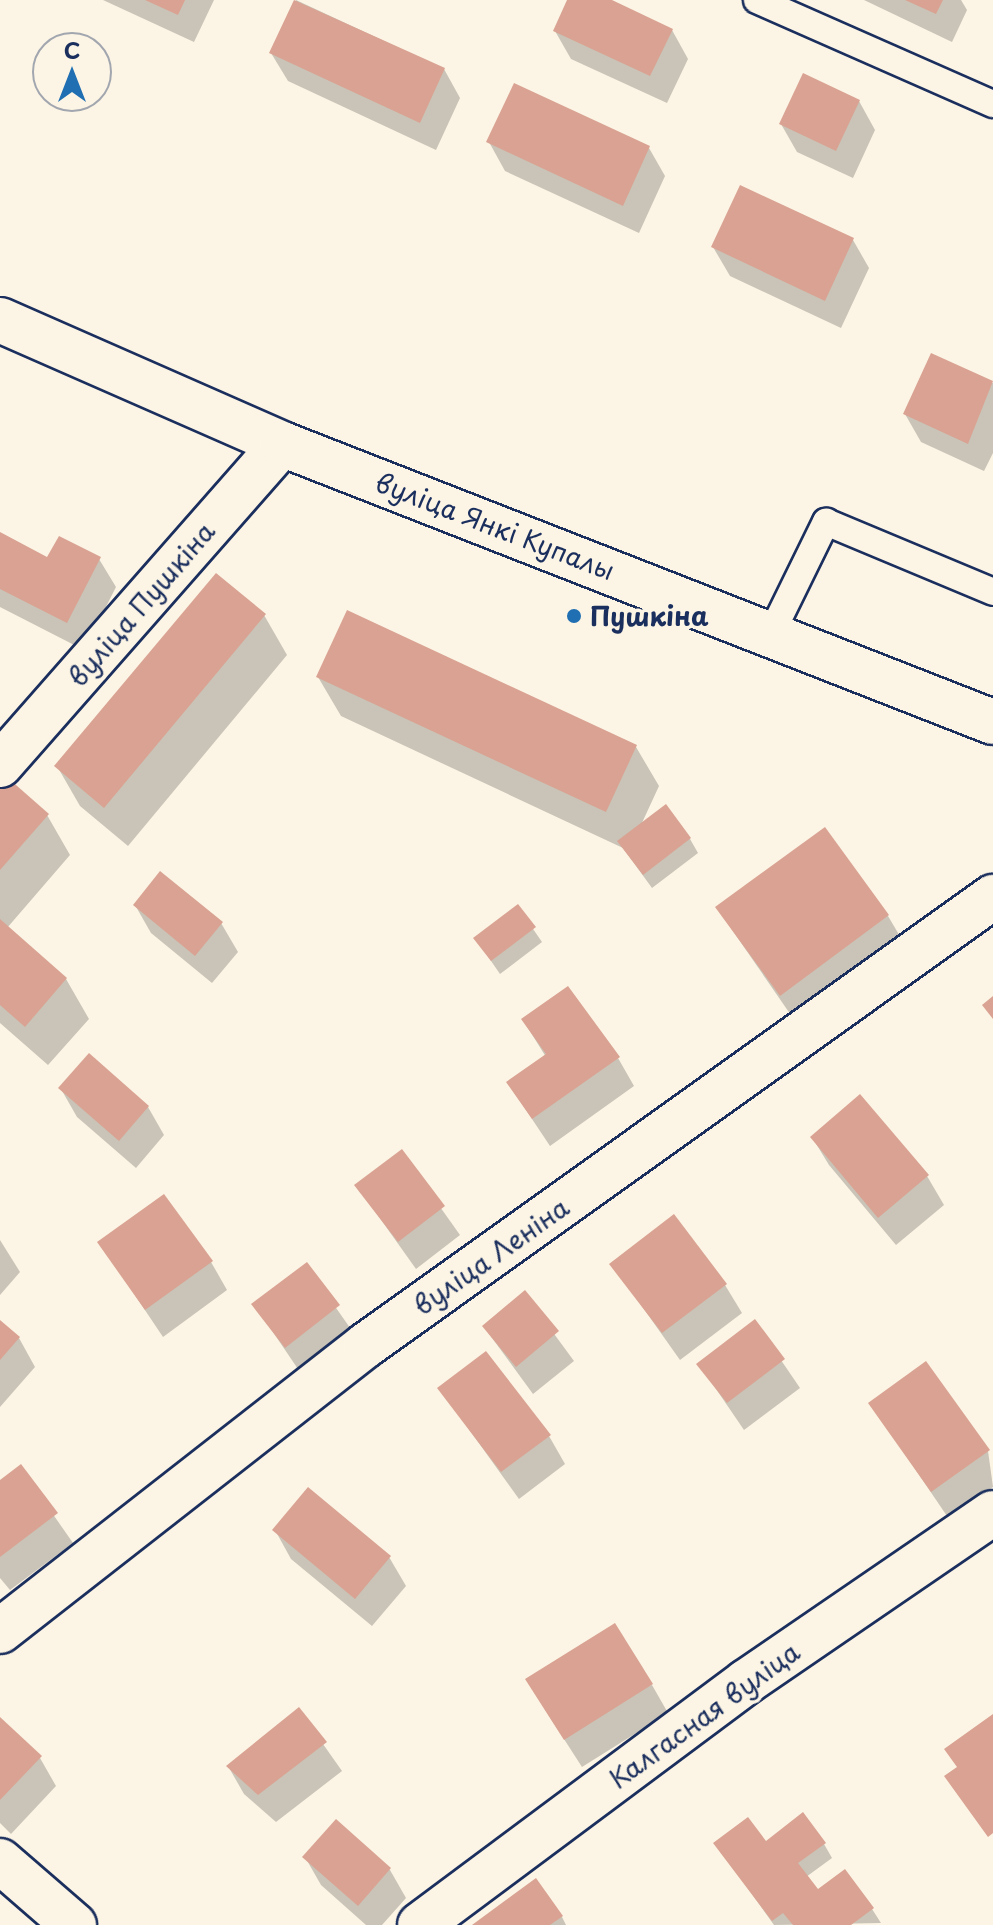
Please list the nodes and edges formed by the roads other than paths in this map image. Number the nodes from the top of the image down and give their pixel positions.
1 (757, 0) edge
2 (993, 104) edge
3 (0, 320) edge
4 (282, 444) junction
5 (993, 592) edge
6 (772, 632) junction
7 (993, 722) edge
8 (0, 765) edge
9 (993, 897) edge
10 (993, 1513) edge
11 (0, 1631) edge
12 (0, 1861) edge
13 (74, 1925) edge
14 (420, 1925) edge

1 - 2 lane
3 - 4 street, вуліца Янкі Купалы
4 - 6 street, вуліца Янкі Купалы
4 - 8 street, вуліца Пушкіна
5 - 6 lane
6 - 7 street, вуліца Янкі Купалы
9 - 11 street, вуліца Леніна
10 - 14 street, Калгасная вуліца
12 - 13 street

